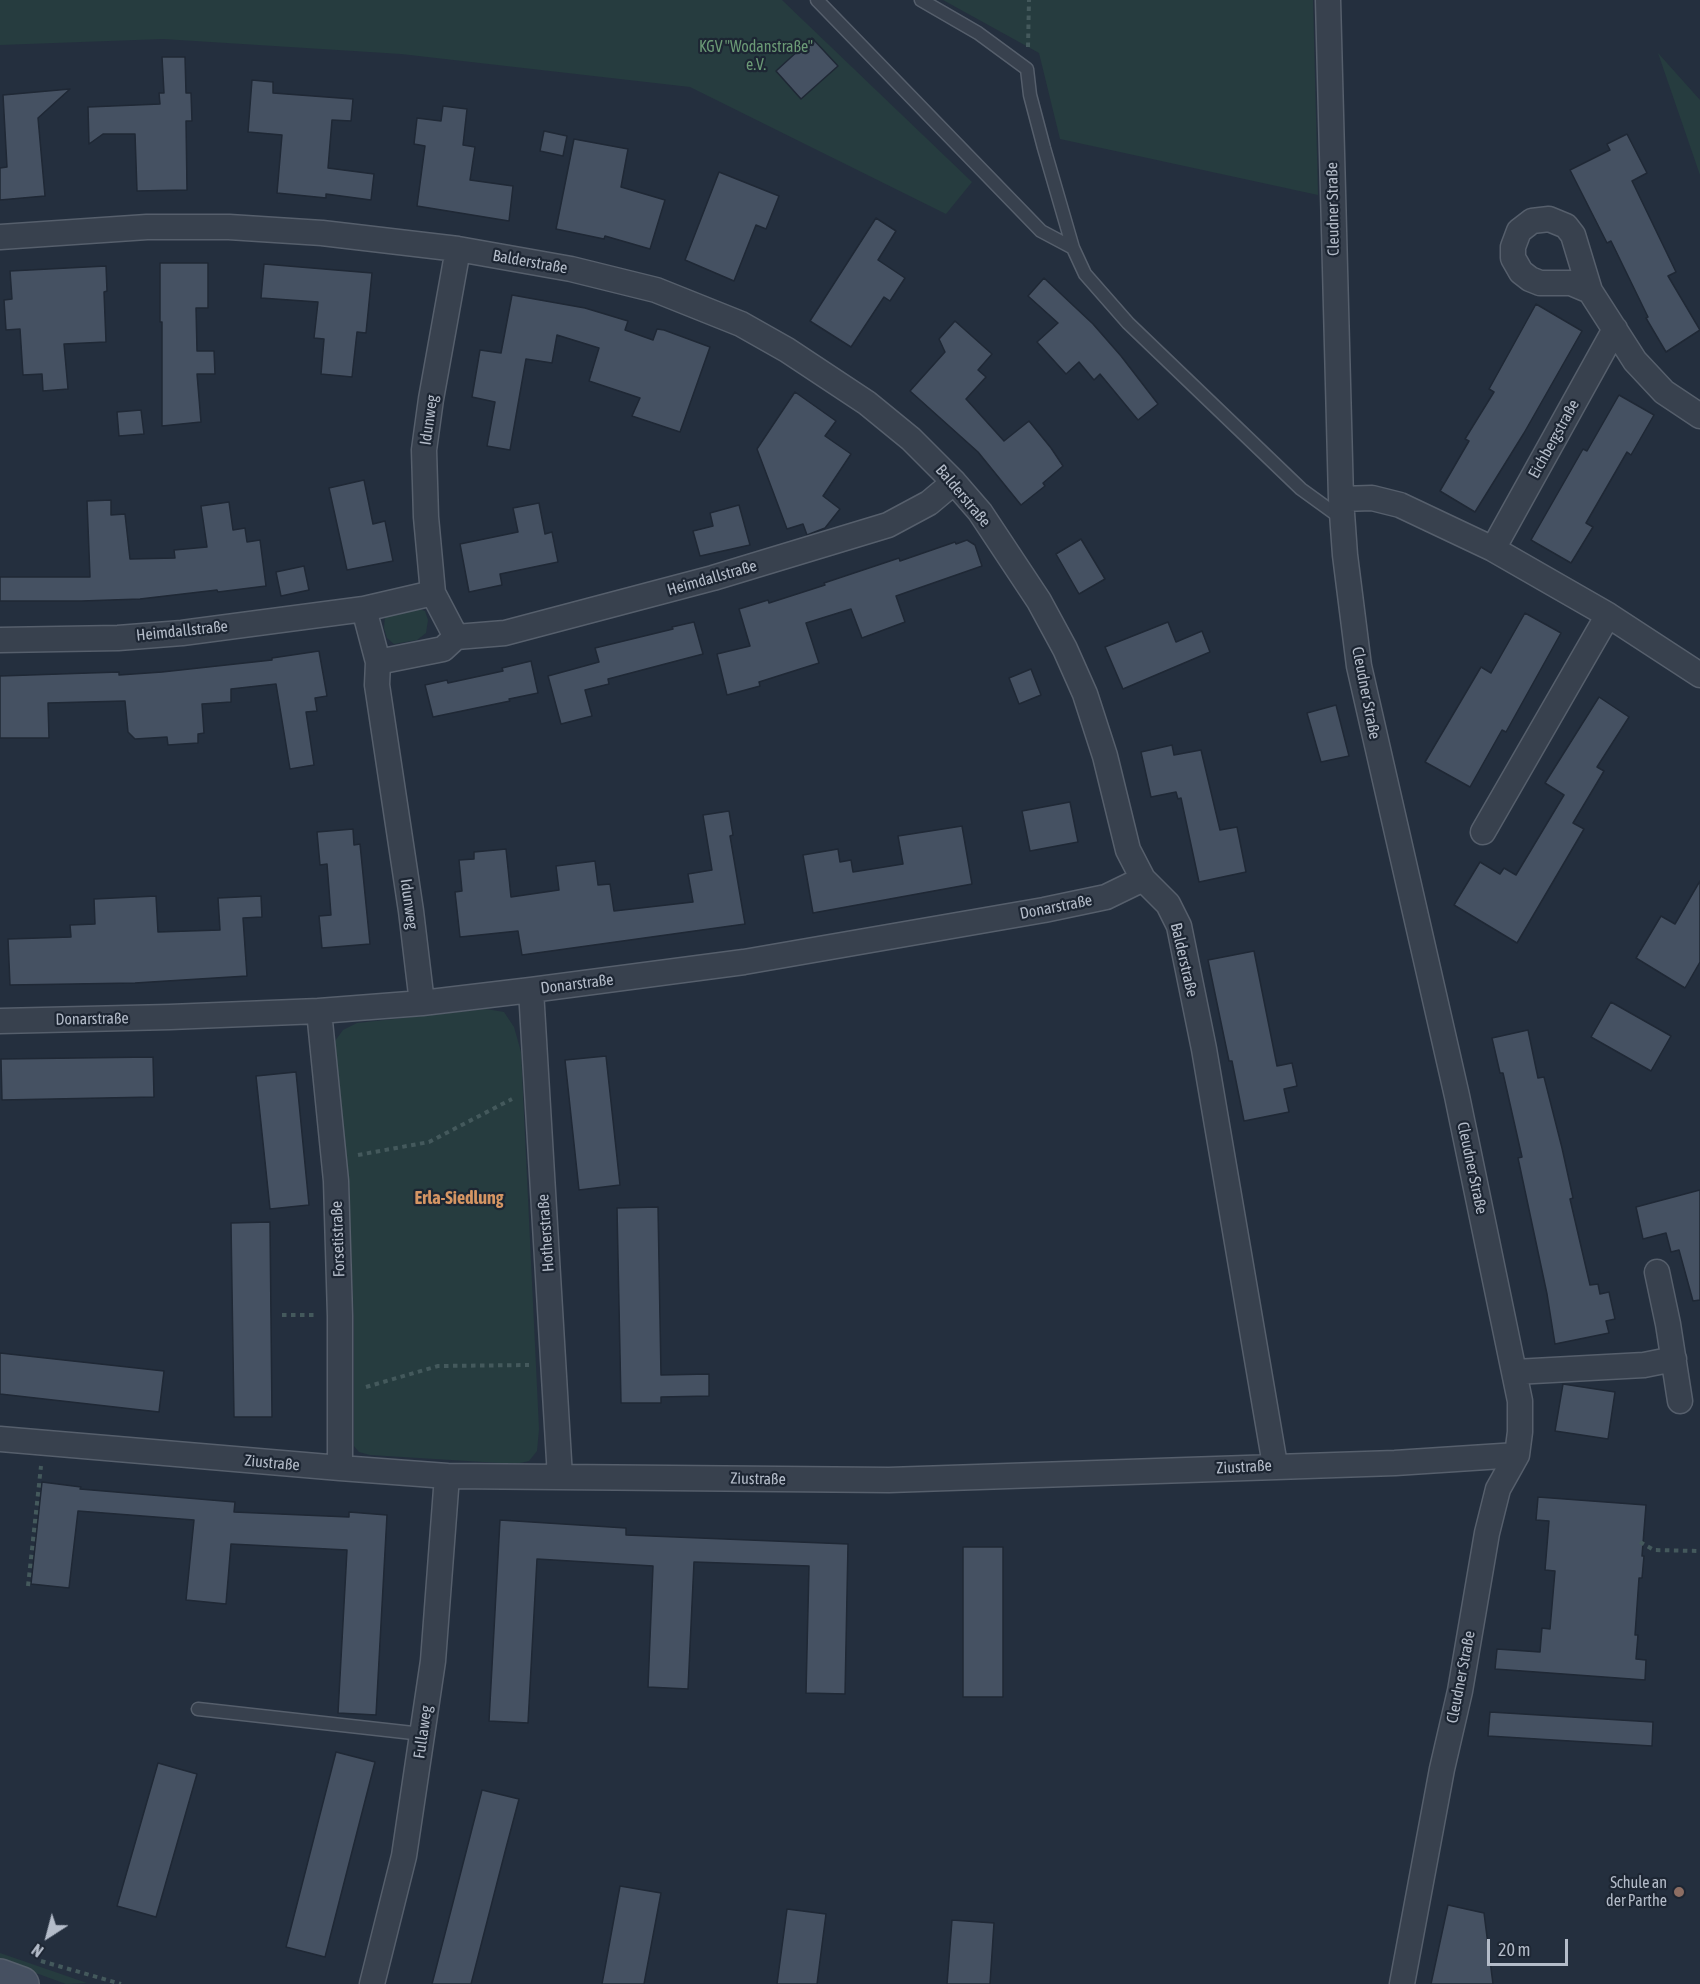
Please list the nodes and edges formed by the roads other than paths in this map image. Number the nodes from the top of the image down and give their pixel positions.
1 (817, 0) edge
2 (921, 0) edge
3 (1328, 0) edge
4 (0, 237) edge
5 (1073, 248) junction
6 (458, 249) junction
7 (1590, 291) dead end
8 (1615, 329) junction
9 (1700, 416) edge
10 (954, 482) junction
11 (1342, 509) junction
12 (1493, 549) junction
13 (433, 593) junction
14 (364, 609) junction
15 (1608, 615) junction
16 (456, 637) junction
17 (0, 640) edge
18 (378, 662) junction
19 (1700, 675) edge
20 (1483, 832) dead end
21 (1143, 879) junction
22 (531, 990) junction
23 (422, 1003) junction
24 (319, 1011) junction
25 (0, 1021) edge
26 (1657, 1272) dead end
27 (1674, 1359) junction
28 (1515, 1372) junction
29 (1680, 1401) dead end
30 (0, 1439) edge
31 (1516, 1455) junction
32 (1275, 1465) junction
33 (340, 1468) junction
34 (447, 1476) junction
35 (560, 1477) junction
36 (198, 1709) dead end
37 (423, 1734) junction
38 (28, 1971) edge
39 (0, 1976) edge
40 (372, 1984) edge
41 (1402, 1984) edge

1 - 5 lane
2 - 5 lane
3 - 11 street, Cleudner Straße
4 - 6 street, Balderstraße
5 - 11 lane
6 - 10 street, Balderstraße
6 - 13 street, Idunweg
7 - 8 street
8 - 9 street
8 - 12 street, Eichbergstraße
10 - 16 street, Heimdallstraße
10 - 21 street, Balderstraße
11 - 12 street
11 - 28 street, Cleudner Straße
12 - 15 street
13 - 14 street, Heimdallstraße
13 - 16 street
14 - 17 street, Heimdallstraße
14 - 18 street
15 - 19 street
15 - 20 street
16 - 18 street, Heimdallstraße
18 - 23 street, Idunweg
21 - 22 street, Donarstraße
21 - 32 street, Balderstraße
22 - 23 street, Donarstraße
22 - 35 street, Hotherstraße
23 - 24 street, Donarstraße
24 - 25 street, Donarstraße
24 - 33 street, Forsetistraße
26 - 27 street
27 - 28 street
27 - 29 street
28 - 31 street, Cleudner Straße
30 - 33 street, Ziustraße
31 - 32 street, Ziustraße
31 - 41 street, Cleudner Straße
32 - 35 street, Ziustraße
33 - 34 street, Ziustraße
34 - 35 street, Ziustraße
34 - 37 street, Fullaweg
36 - 37 lane
37 - 40 street, Fullaweg
38 - 39 main road

